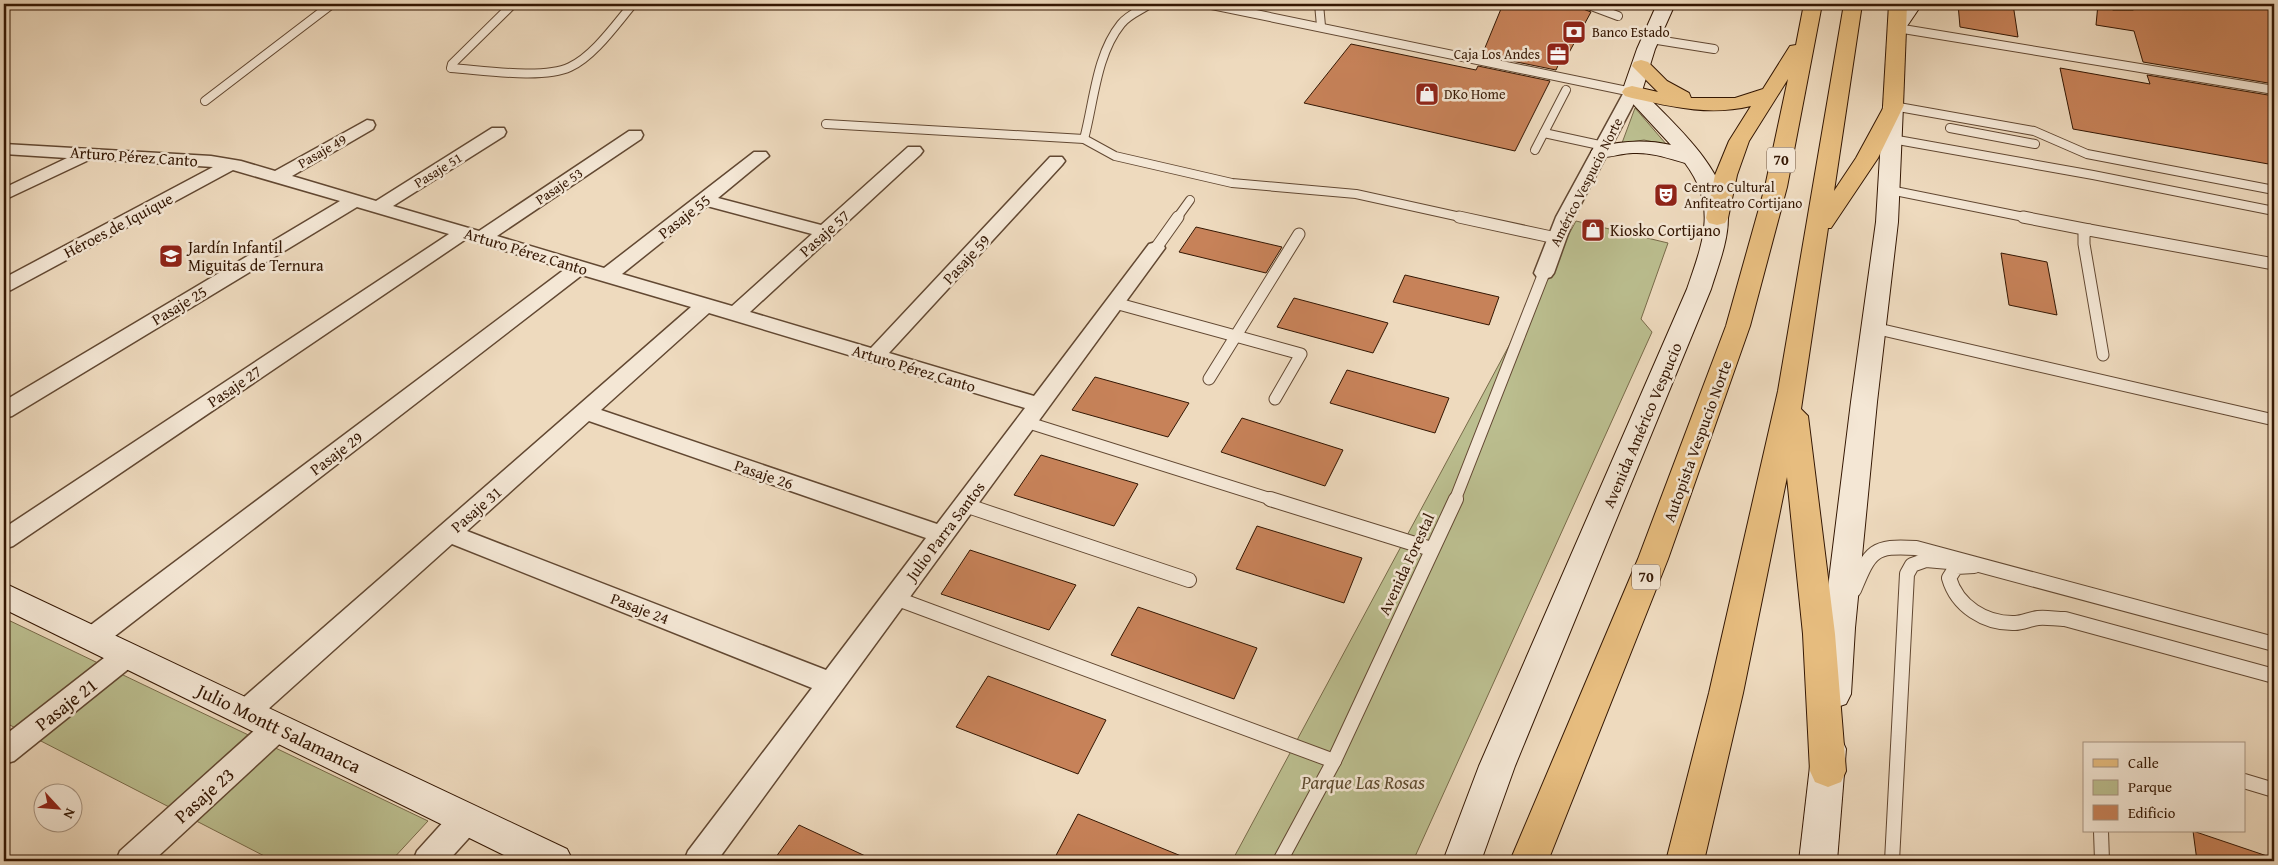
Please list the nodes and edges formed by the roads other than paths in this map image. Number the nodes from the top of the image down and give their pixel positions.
1 (332, 4) edge
2 (514, 4) edge
3 (633, 4) edge
4 (1084, 4) edge
5 (1106, 4) edge
6 (1150, 4) edge
7 (1207, 4) edge
8 (1319, 4) edge
9 (1586, 4) edge
10 (1666, 4) edge
11 (1813, 4) edge
12 (1853, 4) edge
13 (1898, 4) edge
14 (1913, 4) edge
15 (2113, 4) edge
16 (2133, 4) edge
17 (1618, 16) dead end
18 (1321, 26) junction
19 (1897, 28) junction
20 (1807, 31) junction
21 (1651, 39) junction
22 (1714, 49) dead end
23 (1641, 66) junction
24 (1566, 90) dead end
25 (2274, 90) edge
26 (1632, 92) junction
27 (1768, 94) junction
28 (205, 101) dead end
29 (1707, 105) junction
30 (1894, 106) junction
31 (826, 124) dead end
32 (367, 125) dead end
33 (1950, 128) dead end
34 (498, 132) dead end
35 (1544, 133) junction
36 (635, 135) dead end
37 (1084, 139) junction
38 (1892, 139) junction
39 (1972, 143) junction
40 (2035, 144) dead end
41 (4, 149) edge
42 (1603, 149) junction
43 (1535, 150) dead end
44 (914, 152) dead end
45 (90, 153) junction
46 (2087, 154) junction
47 (760, 156) dead end
48 (1693, 158) junction
49 (1056, 161) dead end
50 (231, 164) junction
51 (2093, 175) junction
52 (277, 176) junction
53 (1890, 190) junction
54 (2274, 190) edge
55 (4, 195) edge
56 (355, 200) junction
57 (704, 200) junction
58 (1190, 200) dead end
59 (379, 207) junction
60 (2274, 211) edge
61 (1717, 218) junction
62 (2090, 230) junction
63 (1818, 231) junction
64 (825, 232) junction
65 (1299, 234) dead end
66 (473, 235) junction
67 (1556, 238) junction
68 (1156, 248) joint
69 (2274, 264) edge
70 (580, 267) junction
71 (1544, 273) joint
72 (607, 276) junction
73 (4, 286) edge
74 (1116, 303) junction
75 (706, 305) junction
76 (735, 314) junction
77 (1874, 328) junction
78 (1236, 336) junction
79 (2103, 355) dead end
80 (875, 356) junction
81 (1209, 379) dead end
82 (1791, 391) junction
83 (1275, 399) dead end
84 (4, 411) edge
85 (585, 412) junction
86 (1033, 414) junction
87 (2274, 420) edge
88 (965, 505) junction
89 (448, 533) junction
90 (943, 535) junction
91 (4, 540) edge
92 (1431, 549) junction
93 (1983, 566) junction
94 (1189, 580) dead end
95 (4, 595) edge
96 (895, 598) junction
97 (1839, 628) junction
98 (93, 638) junction
99 (2274, 644) edge
100 (127, 655) junction
101 (2274, 676) edge
102 (832, 684) junction
103 (246, 712) junction
104 (277, 728) junction
105 (4, 752) edge
106 (1334, 761) junction
107 (1828, 771) junction
108 (2246, 782) edge
109 (2274, 790) edge
110 (466, 819) junction
111 (2101, 832) edge
112 (131, 861) edge
113 (428, 861) edge
114 (554, 861) edge
115 (699, 861) edge
116 (1280, 861) edge
117 (1462, 861) edge
118 (1529, 861) edge
119 (1685, 861) edge
120 (1818, 861) edge
121 (1892, 861) edge
122 (2102, 861) edge

1 - 28 lane
2 - 3 lane
4 - 5 lane
6 - 37 lane
7 - 18 lane
8 - 18 lane
9 - 17 lane
10 - 21 main road
11 - 20 main road, Autopista Vespucio Norte / 70
12 - 63 main road
13 - 19 main road
14 - 19 main road
15 - 16 lane
18 - 26 lane
19 - 25 lane
19 - 30 main road
20 - 27 main road
20 - 118 main road, Autopista Vespucio Norte / 70
21 - 22 lane
21 - 23 main road
23 - 26 main road
23 - 29 main road
24 - 35 lane
26 - 29 main road
26 - 42 street, Américo Vespucio Norte
26 - 48 main road, Avenida Américo Vespucio
27 - 29 main road
27 - 61 main road
30 - 38 main road
30 - 46 lane
30 - 63 main road
31 - 37 lane
32 - 52 street, Pasaje 49
33 - 39 lane
34 - 59 street, Pasaje 51
35 - 42 lane
35 - 43 lane
36 - 66 street, Pasaje 53
37 - 67 lane
38 - 39 lane
38 - 53 main road
39 - 40 lane
39 - 51 lane
41 - 45 street, Arturo Pérez Canto
42 - 48 main road
42 - 67 street, Américo Vespucio Norte
44 - 64 street, Pasaje 57
45 - 50 street, Arturo Pérez Canto
45 - 55 street
46 - 51 lane
46 - 54 lane
47 - 57 street, Pasaje 55
48 - 61 main road, Avenida Américo Vespucio
49 - 80 street, Pasaje 59
50 - 52 street, Arturo Pérez Canto
50 - 73 street, Héroes de Iquique
51 - 60 lane
52 - 56 street, Arturo Pérez Canto
53 - 62 lane
53 - 77 main road
56 - 59 street, Arturo Pérez Canto
56 - 84 street, Pasaje 25
57 - 64 street
57 - 72 street, Pasaje 55
58 - 68 lane, Julio Parra Santos
59 - 66 street, Arturo Pérez Canto
61 - 117 main road, Avenida Américo Vespucio
62 - 69 lane
62 - 79 lane
63 - 82 main road
64 - 76 street, Pasaje 57
65 - 78 lane
66 - 70 street, Arturo Pérez Canto
66 - 91 street, Pasaje 27
67 - 71 street, Américo Vespucio Norte
68 - 74 street, Julio Parra Santos
70 - 72 street, Arturo Pérez Canto
70 - 98 street, Pasaje 29
71 - 92 lane, Avenida Forestal
72 - 75 street, Arturo Pérez Canto
74 - 78 lane
74 - 86 street, Julio Parra Santos
75 - 76 street, Arturo Pérez Canto
75 - 85 street, Pasaje 31
76 - 80 street, Arturo Pérez Canto
77 - 87 lane
77 - 97 main road
78 - 81 lane
78 - 83 lane
80 - 86 street, Arturo Pérez Canto
82 - 107 main road
82 - 119 main road
85 - 89 street, Pasaje 31
85 - 90 street, Pasaje 26
86 - 88 street, Julio Parra Santos
86 - 92 lane
88 - 90 street, Julio Parra Santos
88 - 94 lane
89 - 102 street, Pasaje 24
89 - 103 street, Pasaje 31
90 - 96 street, Julio Parra Santos
92 - 106 lane, Avenida Forestal
93 - 97 lane
93 - 99 lane
93 - 101 lane
93 - 121 lane
95 - 98 main road, Julio Montt Salamanca
96 - 102 street, Julio Parra Santos
96 - 106 lane
97 - 107 main road
98 - 100 main road, Julio Montt Salamanca
100 - 103 main road, Julio Montt Salamanca
100 - 105 street, Pasaje 21
102 - 115 street, Julio Parra Santos
103 - 104 main road, Julio Montt Salamanca
104 - 110 main road, Julio Montt Salamanca
104 - 112 street, Pasaje 23
106 - 116 lane, Avenida Forestal
107 - 120 main road
108 - 109 lane
110 - 113 street
110 - 114 main road, Julio Montt Salamanca
111 - 122 lane

